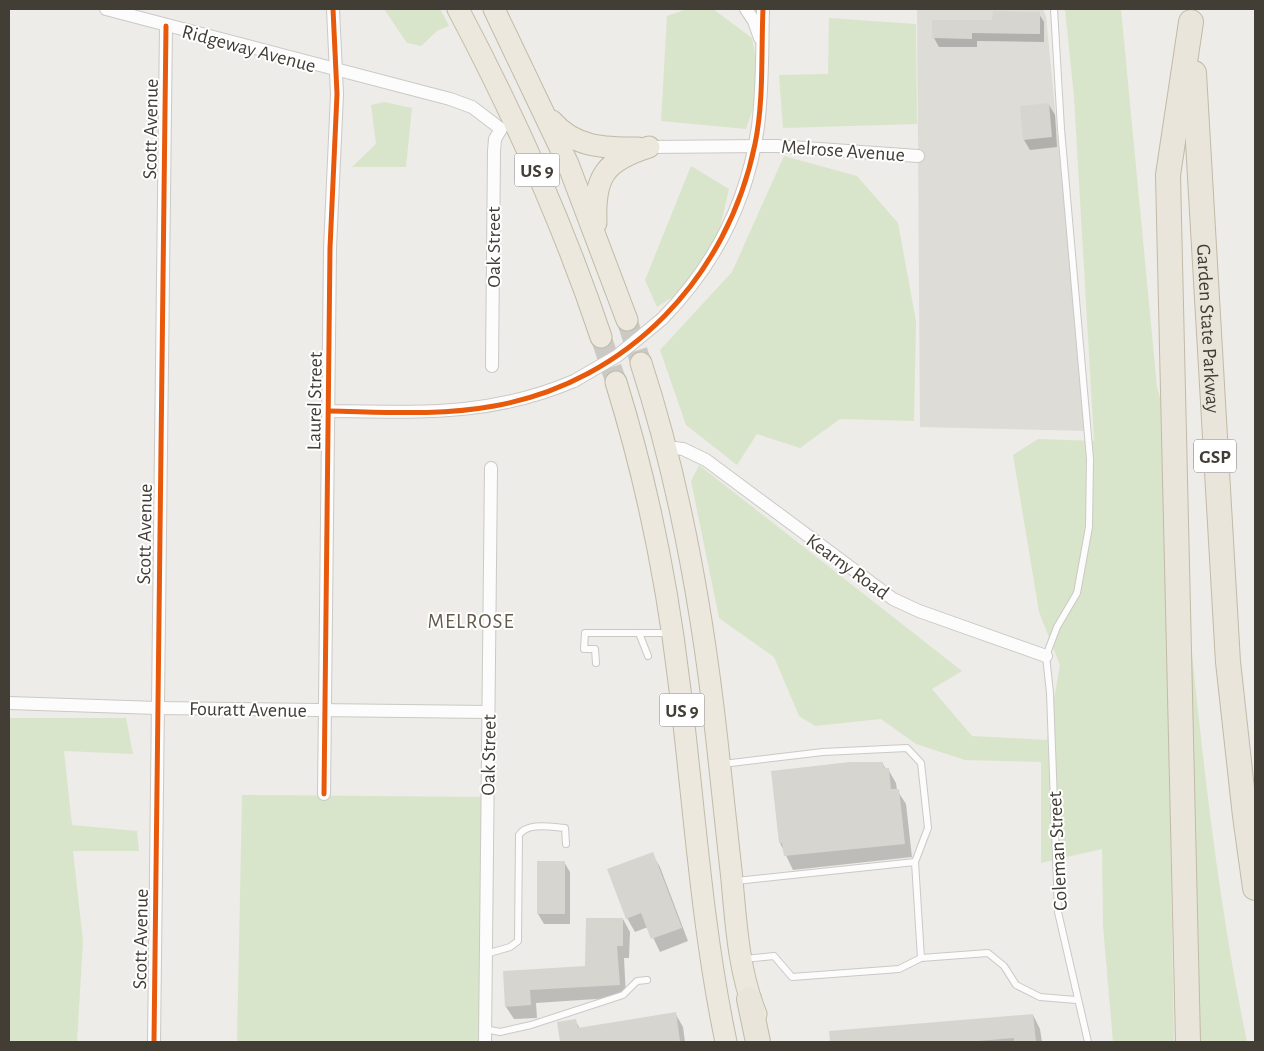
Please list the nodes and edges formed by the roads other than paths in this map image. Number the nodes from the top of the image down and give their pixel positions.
1 (106, 9) edge
2 (334, 9) edge
3 (458, 9) edge
4 (494, 9) edge
5 (746, 9) edge
6 (763, 9) edge
7 (1054, 9) edge
8 (1190, 15) edge
9 (166, 26) junction
10 (762, 48) junction
11 (336, 70) junction
12 (544, 111) junction
13 (501, 128) junction
14 (755, 145) junction
15 (648, 147) junction
16 (918, 156) dead end
17 (535, 164) junction
18 (597, 238) junction
19 (627, 320) tunnel mouth
20 (601, 337) tunnel mouth
21 (642, 363) tunnel mouth
22 (492, 366) dead end
23 (616, 382) tunnel mouth
24 (329, 411) junction
25 (666, 447) junction
26 (490, 468) dead end
27 (639, 633) junction
28 (673, 633) junction
29 (648, 656) dead end
30 (1046, 656) junction
31 (596, 663) dead end
32 (9, 703) edge
33 (157, 708) junction
34 (325, 710) junction
35 (488, 712) junction
36 (719, 764) junction
37 (324, 794) dead end
38 (566, 844) dead end
39 (916, 862) junction
40 (732, 881) junction
41 (1255, 888) edge
42 (486, 954) junction
43 (921, 958) junction
44 (742, 960) junction
45 (647, 980) dead end
46 (749, 999) junction
47 (1076, 1000) junction
48 (485, 1029) junction
49 (154, 1042) edge
50 (485, 1042) edge
51 (726, 1042) edge
52 (758, 1042) edge
53 (767, 1042) edge
54 (1088, 1042) edge
55 (1188, 1042) edge

1 - 9 street, Ridgeway Avenue
2 - 11 street, Laurel Street
3 - 17 highway, US 9
4 - 12 highway, US 9
5 - 10 street
6 - 10 street
7 - 30 lane
8 - 41 highway, Garden State Parkway / GSP
8 - 55 highway
9 - 11 street, Ridgeway Avenue
9 - 33 street, Scott Avenue
10 - 14 street
11 - 13 street, Ridgeway Avenue
11 - 24 street, Laurel Street
12 - 15 highway
12 - 18 highway, US 9
13 - 17 highway
13 - 22 street, Oak Street
14 - 15 street, Melrose Avenue
14 - 16 street, Melrose Avenue
14 - 24 street, bridge
15 - 18 highway
17 - 20 highway, US 9
18 - 19 highway, US 9
21 - 25 highway, US 9
23 - 28 highway, US 9
24 - 34 street, Laurel Street
25 - 30 street, Kearny Road
25 - 36 highway, US 9
26 - 35 street, Oak Street
27 - 28 lane
27 - 29 lane
27 - 31 lane
28 - 51 highway, US 9
30 - 47 lane, Coleman Street
32 - 33 street, Fouratt Avenue
33 - 34 street, Fouratt Avenue
33 - 49 street, Scott Avenue
34 - 35 street, Fouratt Avenue
34 - 37 street, Laurel Street
35 - 42 street, Oak Street
36 - 39 lane
36 - 40 highway, US 9
38 - 42 lane
39 - 40 lane
39 - 43 lane
40 - 44 highway, US 9
42 - 48 street, Oak Street
43 - 44 lane
43 - 47 lane
44 - 46 highway, US 9
45 - 48 lane
46 - 52 highway, US 9
46 - 53 highway
47 - 54 lane, Coleman Street
48 - 50 street, Oak Street

